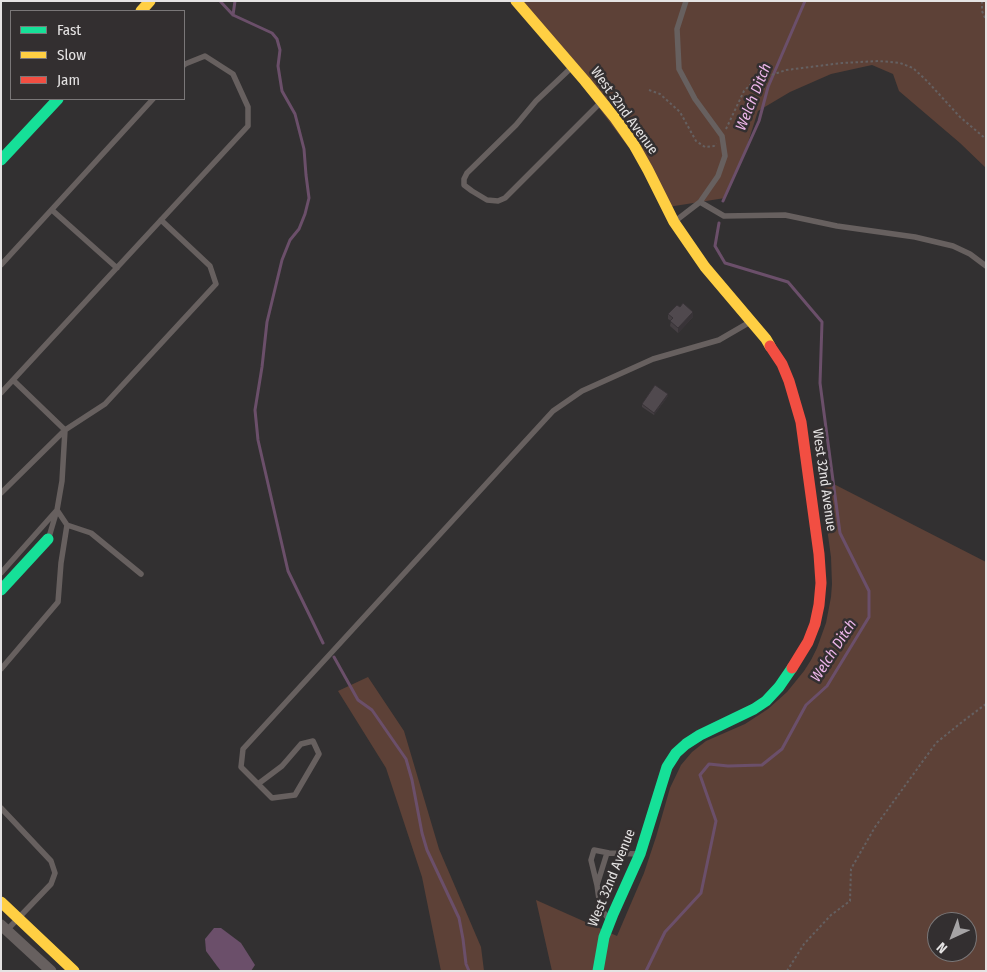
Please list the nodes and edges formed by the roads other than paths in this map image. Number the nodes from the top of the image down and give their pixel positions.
1 (516, 1) edge
2 (686, 1) edge
3 (185, 64) edge
4 (573, 66) junction
5 (57, 100) edge
6 (152, 100) edge
7 (602, 102) junction
8 (1, 160) edge
9 (700, 202) junction
10 (52, 210) junction
11 (161, 220) junction
12 (674, 222) junction
13 (1, 265) edge
14 (986, 266) edge
15 (117, 268) junction
16 (752, 321) junction
17 (13, 380) junction
18 (1, 393) edge
19 (65, 430) junction
20 (1, 493) edge
21 (57, 510) junction
22 (68, 525) junction
23 (48, 539) joint
24 (1, 573) edge
25 (141, 574) dead end
26 (1, 590) edge
27 (1, 669) edge
28 (258, 784) junction
29 (1, 808) edge
30 (607, 853) junction
31 (640, 854) junction
32 (597, 885) junction
33 (1, 902) edge
34 (18, 918) junction
35 (610, 921) junction
36 (4, 927) edge
37 (50, 971) edge
38 (74, 971) edge
39 (598, 971) edge

1 - 4 street, West 32nd Avenue
2 - 9 lane
3 - 11 lane
4 - 7 street, West 32nd Avenue
4 - 7 lane
5 - 8 street
6 - 10 lane
7 - 12 street, West 32nd Avenue
9 - 12 lane
9 - 14 lane
10 - 13 lane
10 - 15 lane
11 - 15 lane
11 - 19 lane
12 - 16 street, West 32nd Avenue
15 - 17 lane
16 - 28 lane
16 - 31 street, West 32nd Avenue
17 - 18 lane
17 - 19 lane
19 - 20 lane
19 - 21 lane
21 - 22 lane
21 - 23 lane
21 - 24 lane
22 - 25 lane
22 - 27 lane
23 - 26 street
28 - 28 lane
29 - 34 lane
30 - 31 lane
30 - 32 lane
30 - 32 lane
31 - 35 street, West 32nd Avenue
32 - 35 lane
33 - 34 street
34 - 36 lane
34 - 38 street
35 - 39 street, West 32nd Avenue
36 - 37 street

